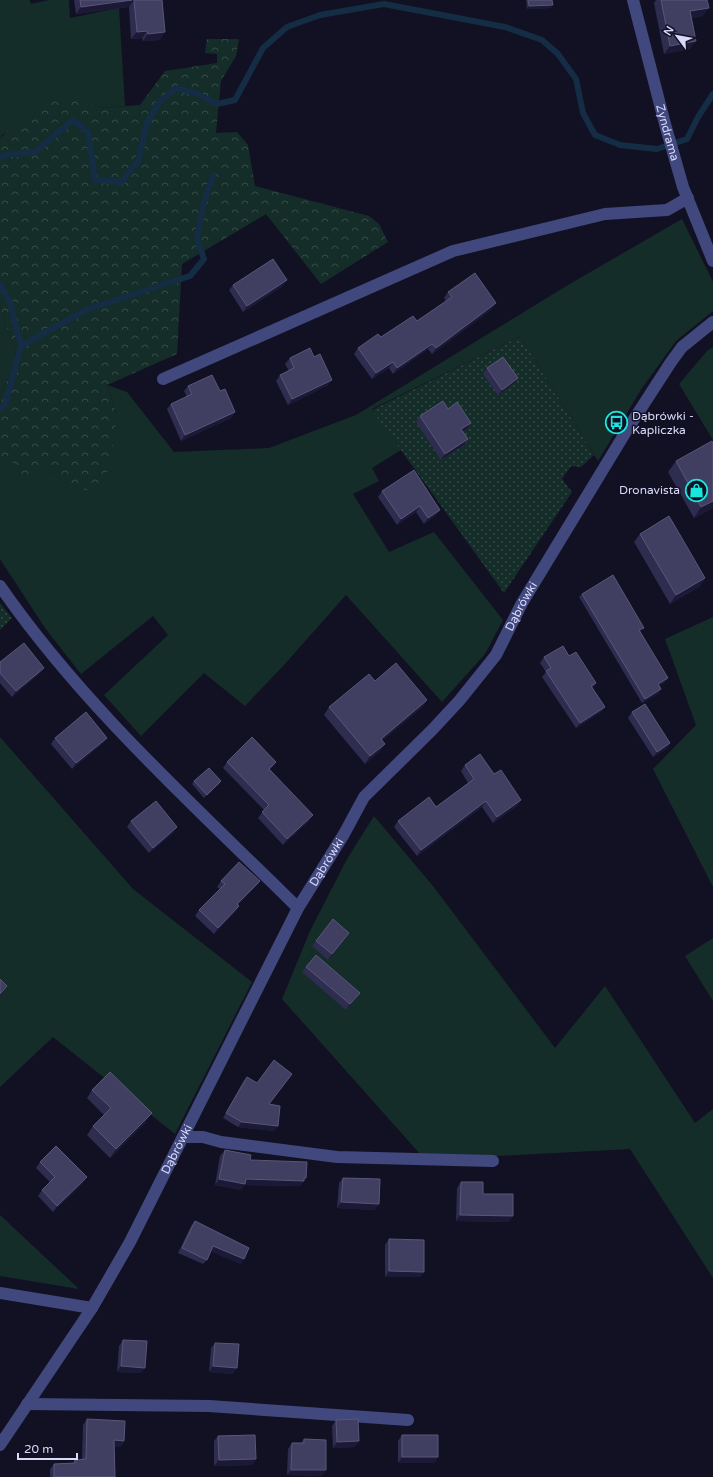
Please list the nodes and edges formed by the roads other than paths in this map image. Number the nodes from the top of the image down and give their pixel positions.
1 (634, 0) edge
2 (688, 198) junction
3 (713, 261) edge
4 (713, 322) edge
5 (163, 378) dead end
6 (0, 586) edge
7 (298, 908) junction
8 (183, 1137) junction
9 (493, 1161) dead end
10 (0, 1293) edge
11 (92, 1308) junction
12 (27, 1404) junction
13 (408, 1420) dead end
14 (0, 1445) edge

1 - 2 street, Zyndrama
2 - 3 street, Zyndrama
2 - 5 street
4 - 7 street, Dąbrówki
6 - 7 street
7 - 8 street, Dąbrówki
8 - 9 street
8 - 11 street, Dąbrówki
10 - 11 street
11 - 12 street, Dąbrówki
12 - 13 street
12 - 14 street, Dąbrówki

